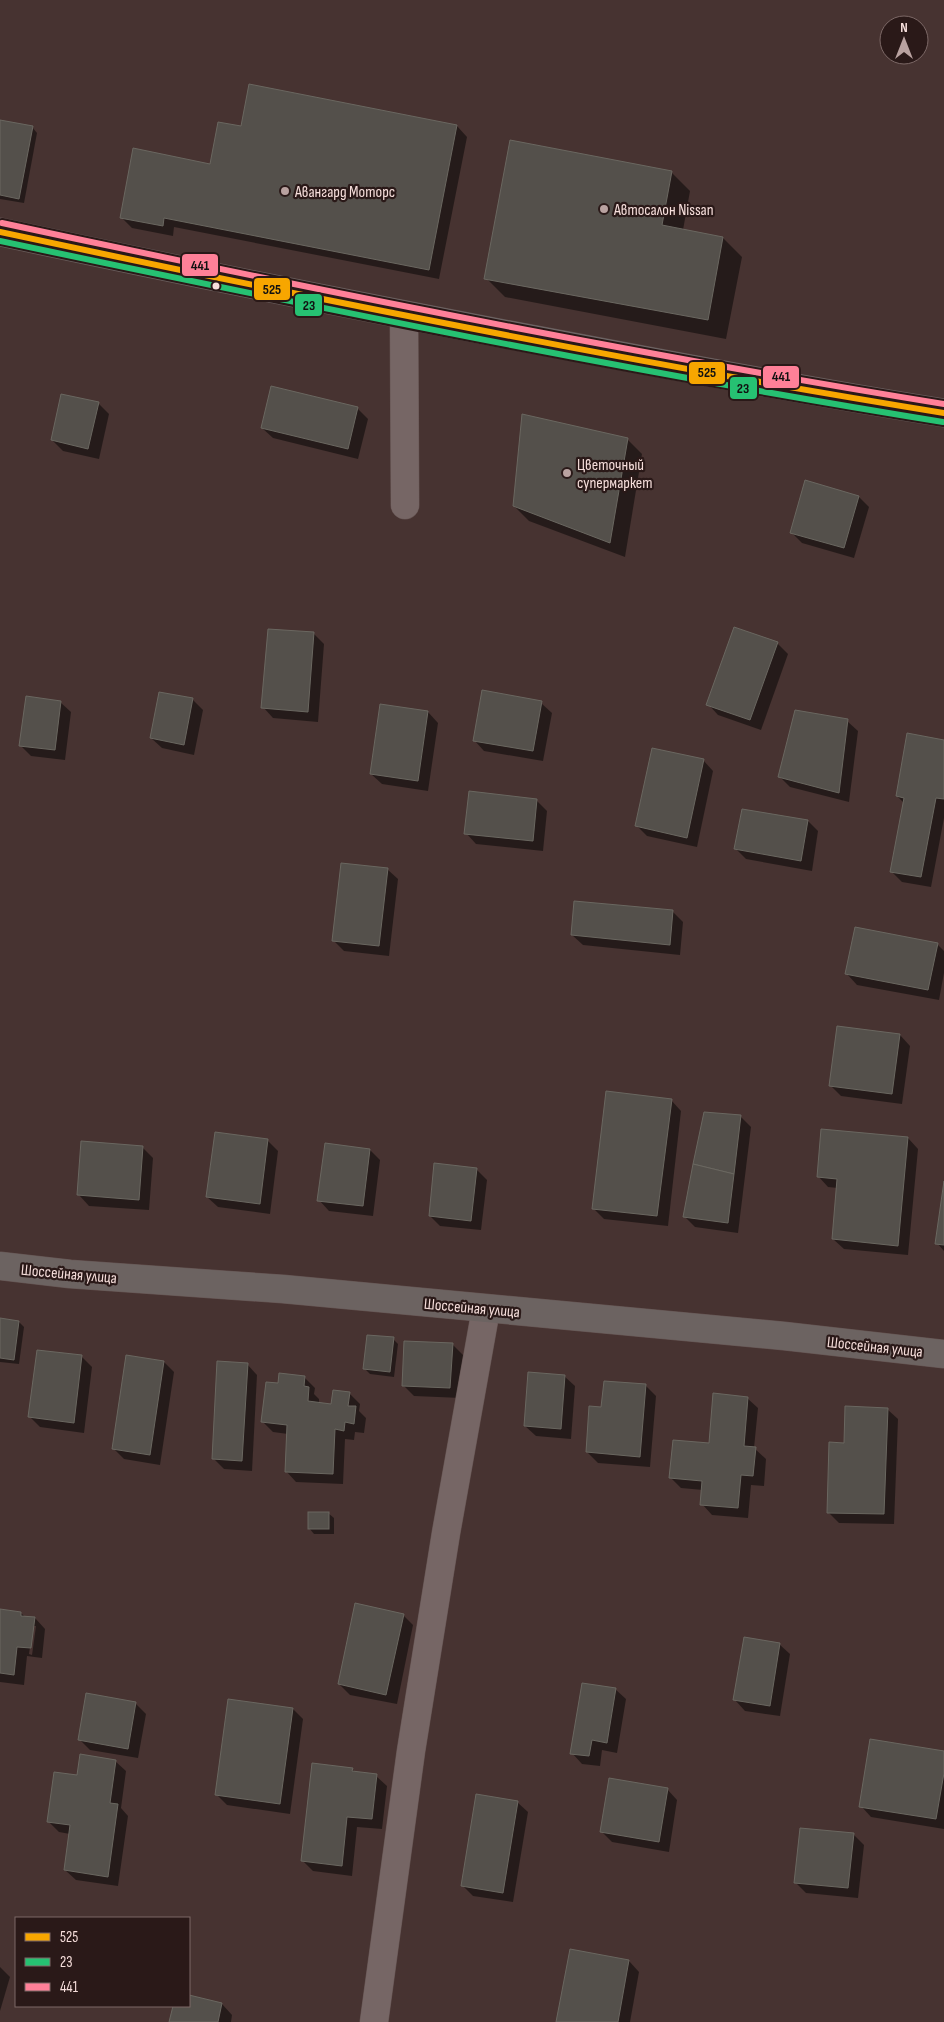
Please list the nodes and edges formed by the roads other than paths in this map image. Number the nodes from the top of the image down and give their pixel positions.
1 (0, 232) edge
2 (404, 314) junction
3 (944, 412) edge
4 (405, 505) dead end
5 (0, 1266) edge
6 (486, 1308) junction
7 (944, 1354) edge
8 (374, 2022) edge

1 - 2 main road
2 - 3 main road
2 - 4 street
5 - 6 street, Шоссейная улица
6 - 7 street, Шоссейная улица
6 - 8 street

